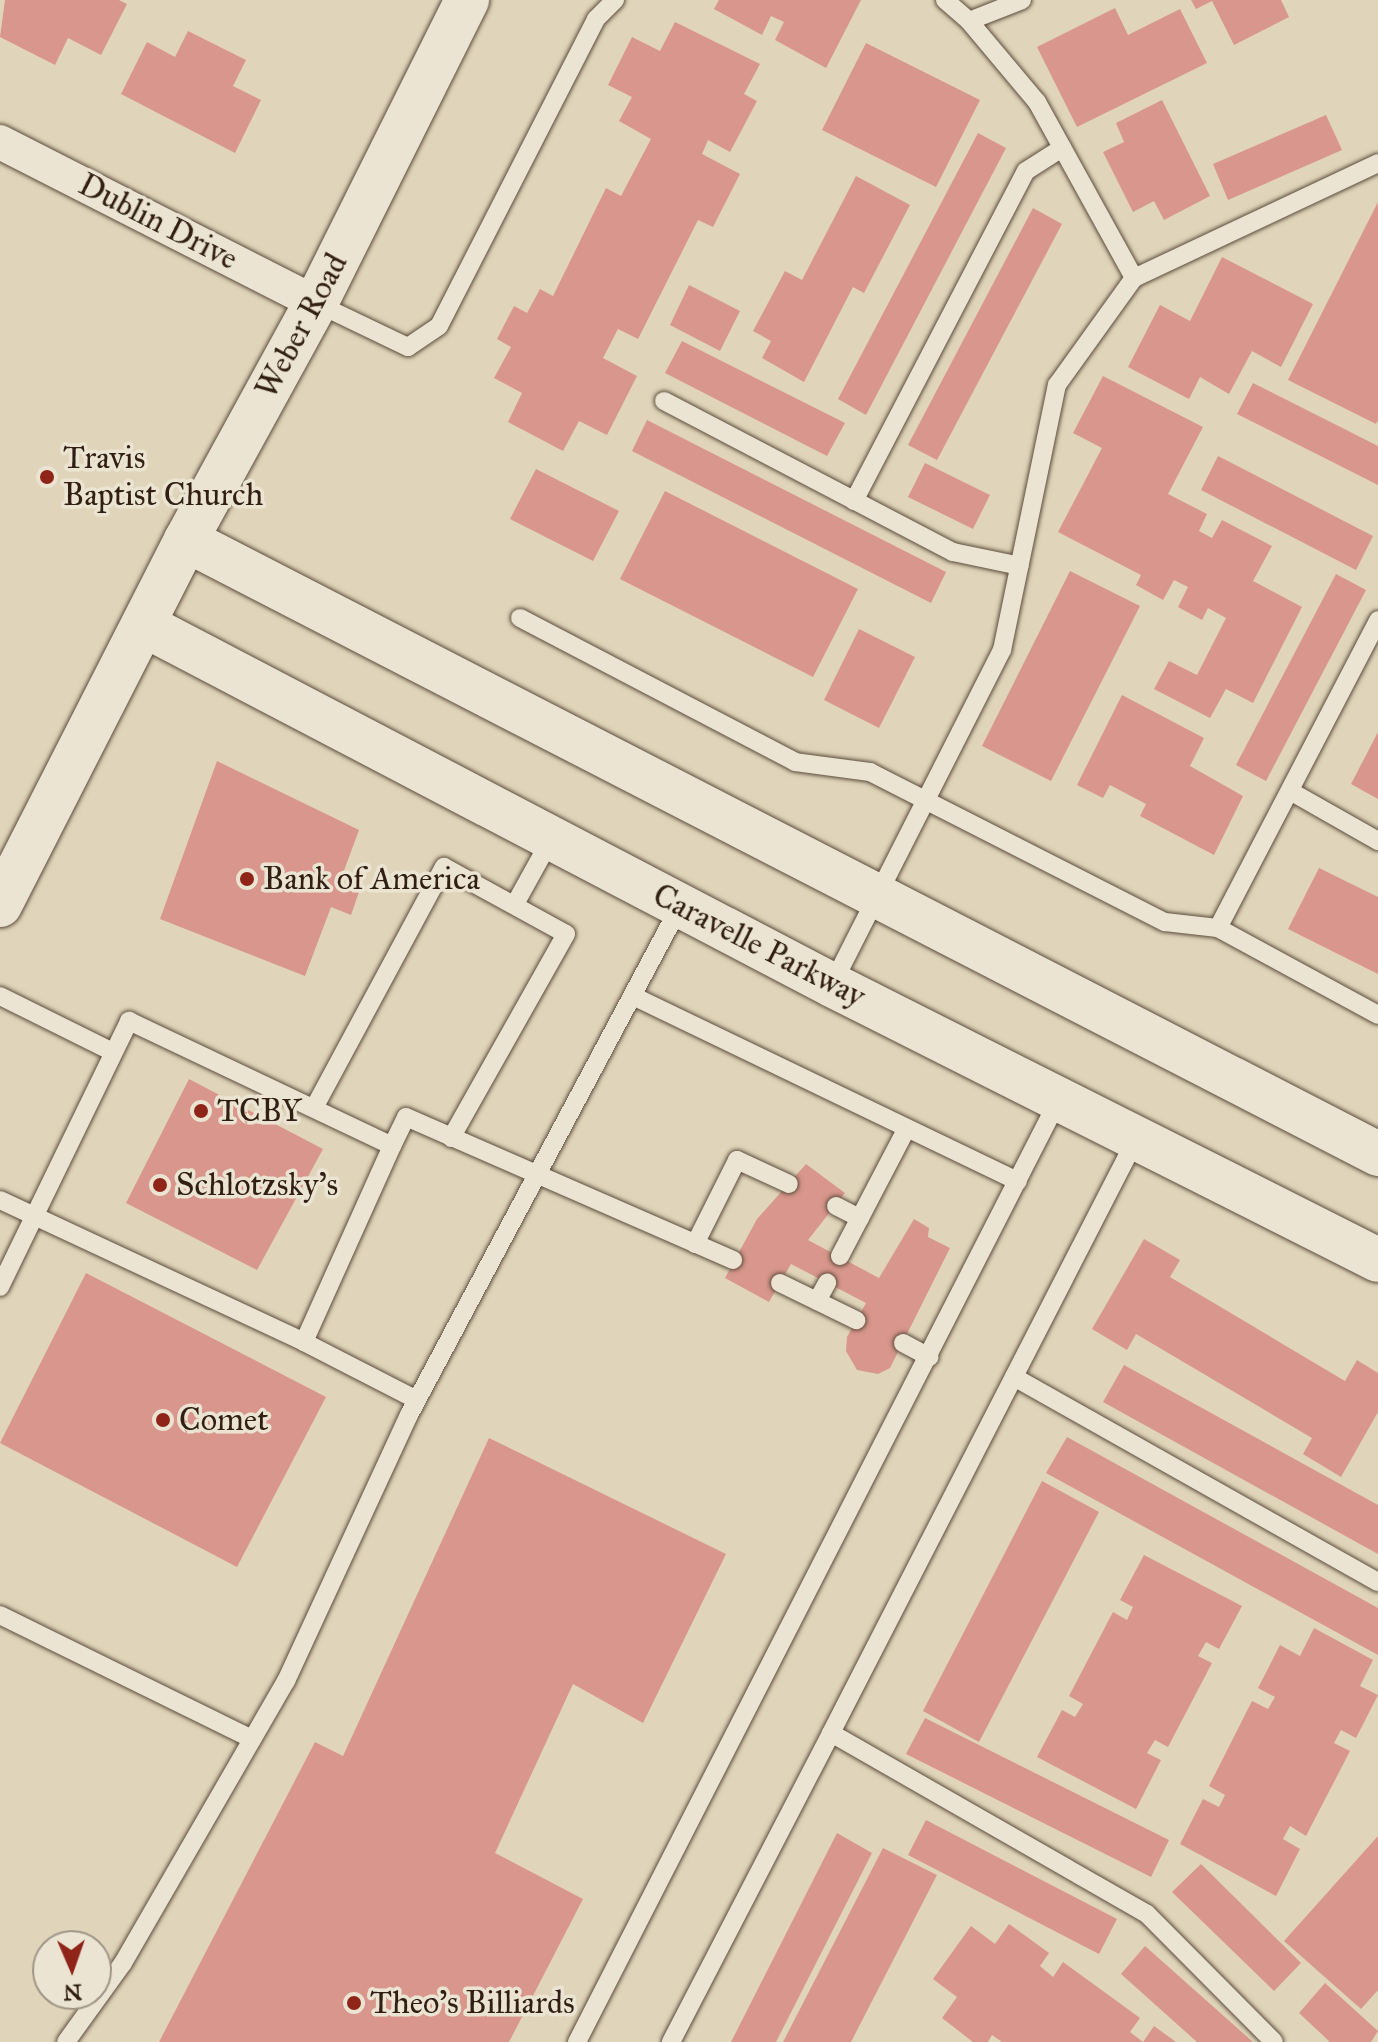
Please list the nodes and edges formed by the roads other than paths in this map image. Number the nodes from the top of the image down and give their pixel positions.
1 (467, 0) edge
2 (615, 0) edge
3 (945, 0) edge
4 (1022, 0) edge
5 (969, 21) junction
6 (0, 142) edge
7 (1062, 148) junction
8 (1378, 163) edge
9 (1134, 278) junction
10 (316, 303) junction
11 (664, 401) dead end
12 (854, 501) junction
13 (186, 540) junction
14 (1020, 566) junction
15 (520, 618) dead end
16 (1378, 620) edge
17 (144, 625) junction
18 (1290, 791) junction
19 (926, 800) junction
20 (551, 839) junction
21 (1378, 841) edge
22 (876, 896) junction
23 (515, 904) junction
24 (0, 905) edge
25 (680, 906) junction
26 (1218, 928) junction
27 (832, 985) junction
28 (0, 996) edge
29 (633, 996) junction
30 (1378, 1015) edge
31 (113, 1052) junction
32 (1059, 1099) junction
33 (314, 1108) junction
34 (907, 1128) junction
35 (451, 1138) junction
36 (1136, 1138) junction
37 (392, 1146) junction
38 (1378, 1154) edge
39 (536, 1175) junction
40 (1018, 1181) junction
41 (789, 1184) dead end
42 (0, 1200) edge
43 (836, 1206) dead end
44 (34, 1217) junction
45 (860, 1218) junction
46 (695, 1244) junction
47 (840, 1256) dead end
48 (733, 1260) dead end
49 (1378, 1260) edge
50 (780, 1283) dead end
51 (827, 1283) dead end
52 (0, 1287) edge
53 (817, 1301) junction
54 (856, 1320) dead end
55 (304, 1342) junction
56 (903, 1343) dead end
57 (929, 1357) junction
58 (1014, 1377) junction
59 (417, 1400) junction
60 (1378, 1582) edge
61 (0, 1615) edge
62 (831, 1733) junction
63 (252, 1739) junction
64 (66, 2042) edge
65 (577, 2042) edge
66 (671, 2042) edge
67 (1274, 2042) edge

1 - 10 street, Weber Road
2 - 10 lane
3 - 5 lane
4 - 5 lane
5 - 7 lane
6 - 10 street, Dublin Drive
7 - 9 lane
7 - 12 lane
8 - 9 lane
9 - 14 lane
10 - 13 street, Weber Road
11 - 12 lane
12 - 14 lane
13 - 17 street, Weber Road
13 - 22 street
14 - 19 lane
15 - 19 lane
16 - 18 lane
17 - 20 street, Caravelle Parkway
17 - 24 street, Weber Road
18 - 21 lane
18 - 26 lane
19 - 22 lane
19 - 26 lane
20 - 23 lane
20 - 25 street, Caravelle Parkway
22 - 27 lane
22 - 38 street
23 - 33 lane
23 - 35 lane
25 - 27 street, Caravelle Parkway
25 - 29 lane
26 - 30 lane
27 - 32 street, Caravelle Parkway
28 - 31 lane
29 - 34 lane
29 - 39 lane
31 - 33 lane
31 - 44 lane
32 - 36 street, Caravelle Parkway
32 - 40 lane
33 - 37 lane
34 - 40 lane
34 - 45 lane
35 - 37 lane
35 - 39 lane
36 - 49 street, Caravelle Parkway
36 - 58 lane
37 - 55 lane
39 - 46 lane
39 - 59 lane
40 - 57 lane
41 - 46 lane
42 - 44 lane
43 - 45 lane
44 - 52 lane
44 - 55 lane
45 - 47 lane
46 - 48 lane
50 - 53 lane
51 - 53 lane
53 - 54 lane
55 - 59 lane
56 - 57 lane
57 - 65 lane
58 - 60 lane
58 - 62 lane
59 - 63 lane
61 - 63 lane
62 - 66 lane
62 - 67 lane
63 - 64 lane

